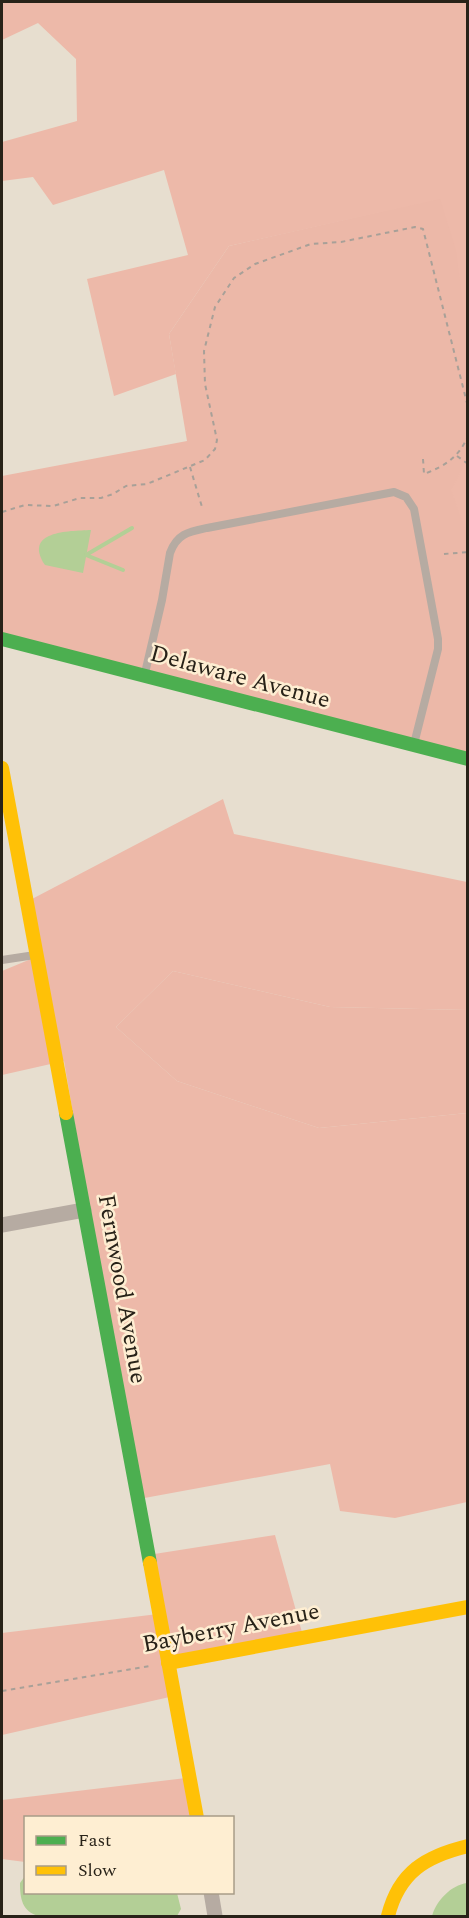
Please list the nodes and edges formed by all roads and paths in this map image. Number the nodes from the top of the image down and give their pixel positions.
1 (468, 407) edge
2 (468, 436) edge
3 (457, 456) junction
4 (423, 459) dead end
5 (468, 464) edge
6 (190, 468) junction
7 (202, 507) dead end
8 (2, 512) edge
9 (468, 552) edge
10 (444, 554) dead end
11 (2, 639) edge
12 (144, 675) junction
13 (414, 745) junction
14 (468, 759) edge
15 (2, 768) edge
16 (4, 796) edge
17 (37, 955) junction
18 (2, 960) edge
19 (84, 1210) junction
20 (2, 1225) edge
21 (468, 1607) edge
22 (168, 1664) junction
23 (2, 1691) edge
24 (197, 1816) edge
25 (468, 1846) edge
26 (211, 1894) edge
27 (215, 1917) edge
28 (388, 1917) edge

1 - 6 path
2 - 3 path
3 - 4 path
3 - 5 path
6 - 7 path
6 - 8 path
9 - 10 path
11 - 12 street, Delaware Avenue
12 - 13 street, Delaware Avenue
12 - 13 lane
13 - 14 street, Delaware Avenue
15 - 16 street, Fernwood Avenue
16 - 17 street, Fernwood Avenue
17 - 18 lane
17 - 19 street, Fernwood Avenue
19 - 20 street
19 - 22 street, Fernwood Avenue
21 - 22 street, Bayberry Avenue
22 - 23 path, Bayberry Avenue
22 - 24 street, Fernwood Avenue
25 - 28 street
26 - 27 street

